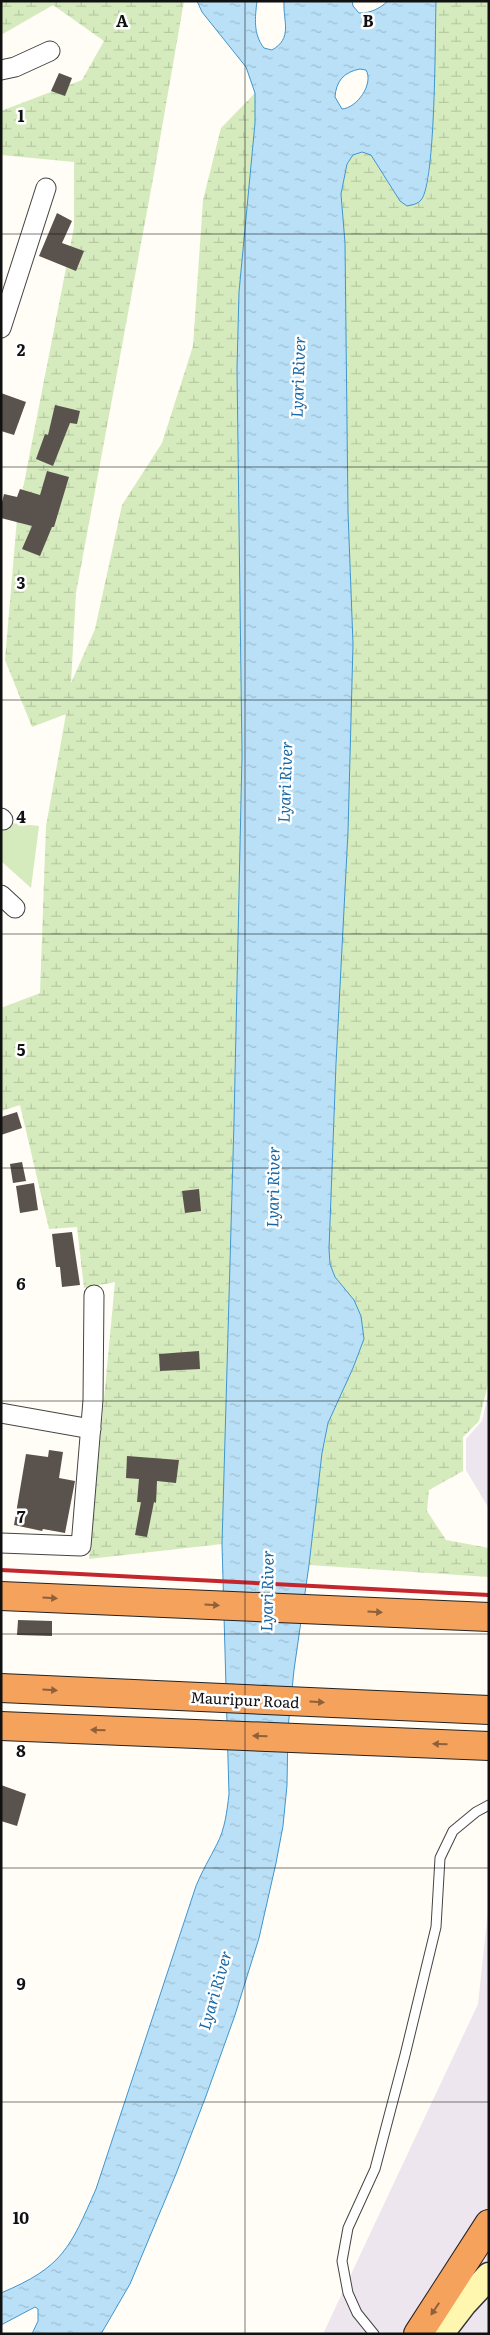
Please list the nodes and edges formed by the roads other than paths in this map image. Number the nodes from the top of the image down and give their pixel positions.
1 (50, 51) dead end
2 (1, 70) edge
3 (46, 188) dead end
4 (2, 325) edge
5 (1, 895) edge
6 (15, 908) dead end
7 (94, 1295) dead end
8 (1, 1412) edge
9 (91, 1429) junction
10 (1, 1543) edge
11 (1, 1596) edge
12 (489, 1617) edge
13 (1, 1688) edge
14 (489, 1710) edge
15 (1, 1726) edge
16 (489, 1746) edge
17 (489, 1805) edge
18 (489, 2224) edge
19 (489, 2241) edge
20 (489, 2276) edge
21 (452, 2284) junction
22 (374, 2334) edge
23 (418, 2334) edge
24 (440, 2334) edge

1 - 2 street
3 - 4 street
5 - 6 street
7 - 9 street
8 - 9 street
9 - 10 street
11 -> 12 highway
13 -> 14 highway, Mauripur Road
16 -> 15 highway
17 - 22 lane
18 - 21 highway
19 - 21 highway
20 - 24 street
21 -> 23 highway

